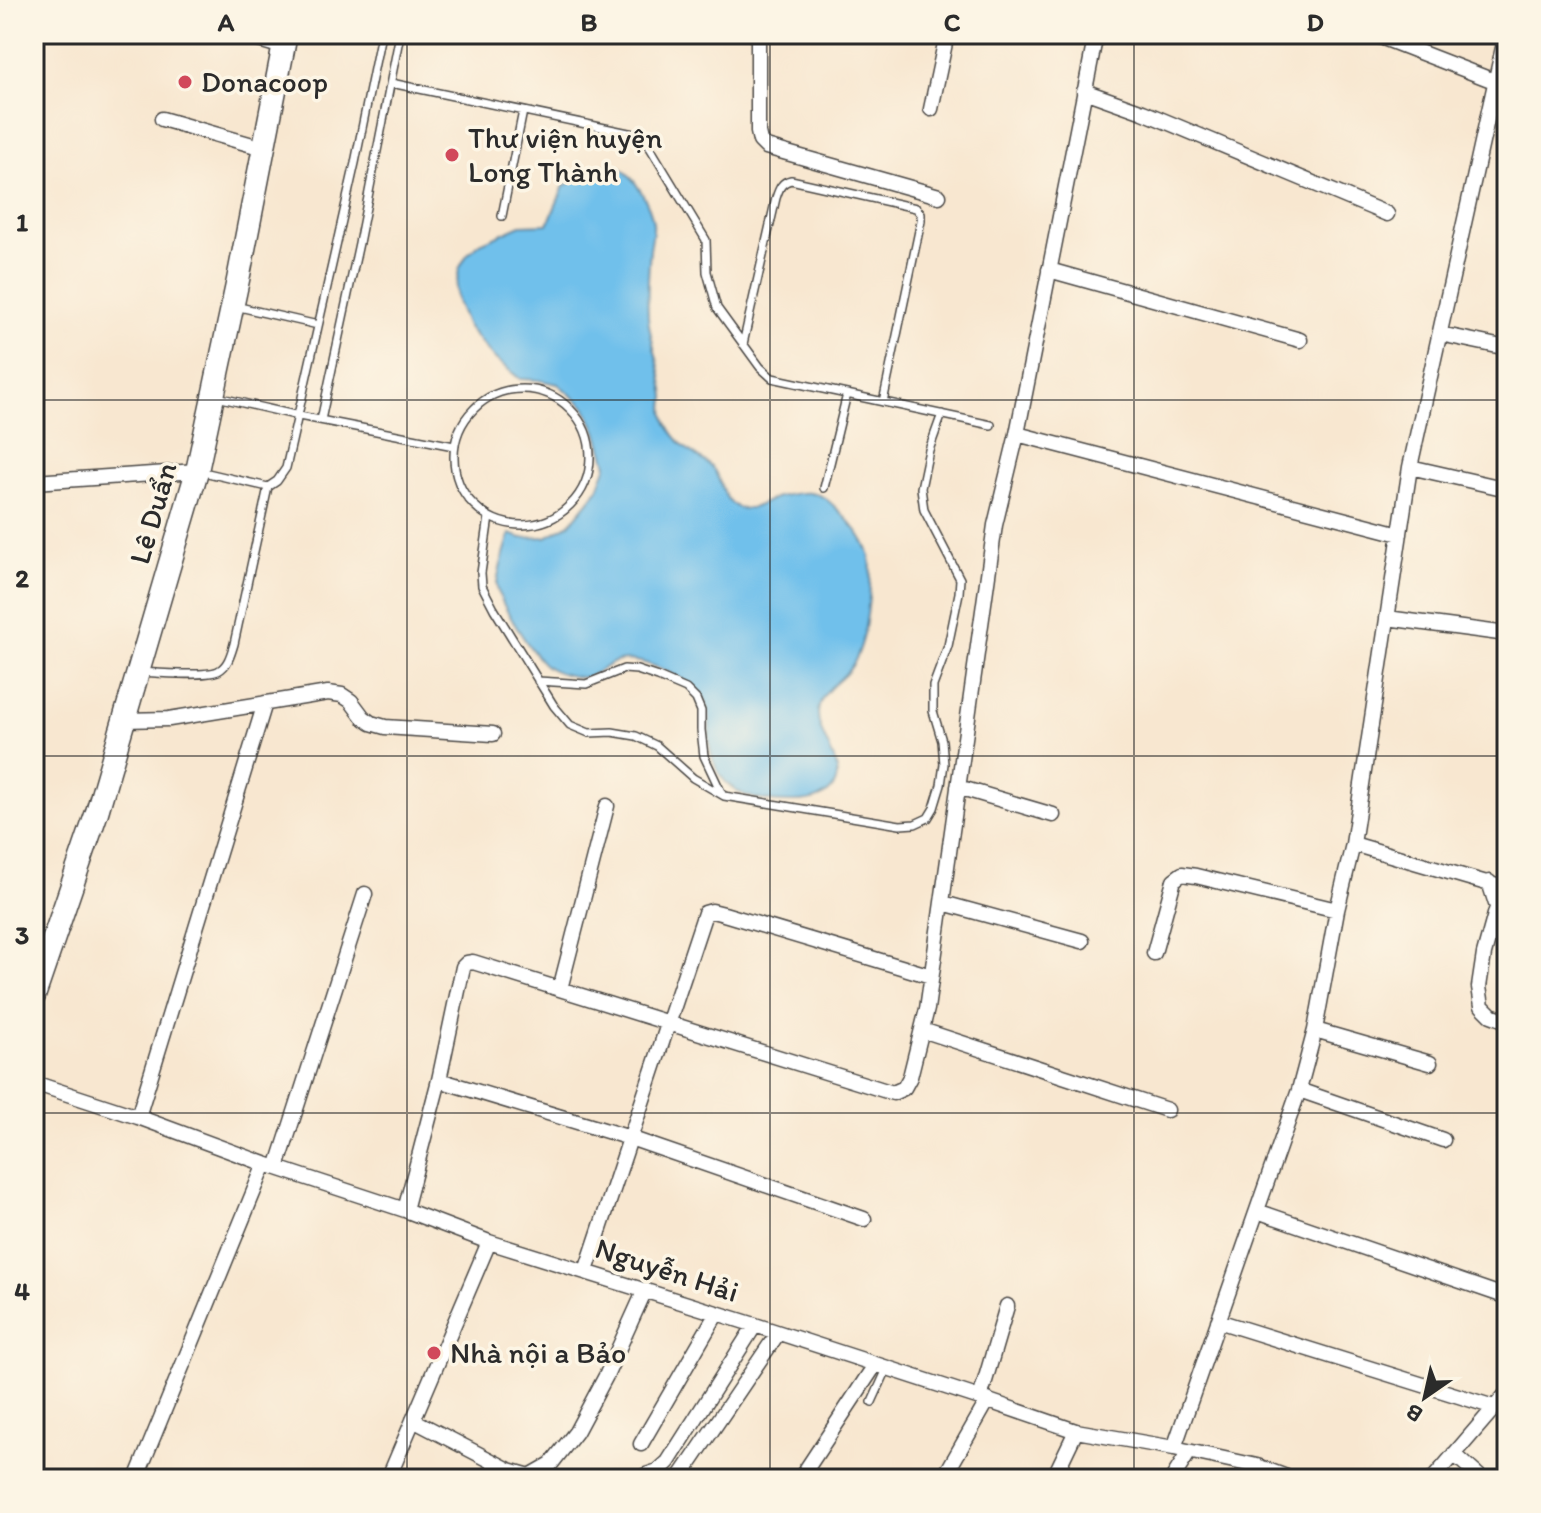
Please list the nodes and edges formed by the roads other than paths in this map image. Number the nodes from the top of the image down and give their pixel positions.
1 (238, 34) edge
2 (381, 34) edge
3 (400, 34) edge
4 (758, 34) edge
5 (947, 34) edge
6 (1096, 34) edge
7 (1373, 34) edge
8 (1506, 34) edge
9 (284, 41) edge
10 (1494, 81) junction
11 (391, 83) junction
12 (1084, 91) junction
13 (931, 109) dead end
14 (523, 111) junction
15 (162, 119) dead end
16 (263, 148) junction
17 (355, 163) junction
18 (374, 167) junction
19 (939, 196) dead end
20 (1387, 214) dead end
21 (502, 216) dead end
22 (1049, 270) junction
23 (233, 306) junction
24 (318, 325) junction
25 (1440, 334) junction
26 (1300, 340) dead end
27 (743, 344) junction
28 (1507, 348) edge
29 (847, 394) junction
30 (213, 397) junction
31 (883, 402) junction
32 (942, 414) junction
33 (299, 416) junction
34 (321, 420) junction
35 (991, 425) dead end
36 (1017, 434) junction
37 (454, 446) junction
38 (1410, 467) junction
39 (197, 471) junction
40 (34, 482) edge
41 (268, 487) junction
42 (824, 488) dead end
43 (1507, 489) edge
44 (489, 517) junction
45 (1400, 534) junction
46 (1387, 618) junction
47 (1507, 634) edge
48 (139, 672) junction
49 (538, 681) junction
50 (265, 703) junction
51 (124, 720) junction
52 (493, 734) dead end
53 (958, 787) junction
54 (724, 796) junction
55 (607, 806) dead end
56 (1053, 815) dead end
57 (1353, 844) junction
58 (1489, 882) junction
59 (1507, 889) edge
60 (365, 894) dead end
61 (943, 903) junction
62 (1337, 910) junction
63 (1082, 941) dead end
64 (1154, 953) dead end
65 (931, 976) junction
66 (560, 989) junction
67 (34, 996) edge
68 (1507, 1021) edge
69 (668, 1023) junction
70 (922, 1030) junction
71 (1315, 1030) junction
72 (1430, 1063) dead end
73 (439, 1080) junction
74 (34, 1083) edge
75 (1299, 1090) junction
76 (1167, 1110) dead end
77 (138, 1117) junction
78 (630, 1138) junction
79 (1443, 1140) dead end
80 (271, 1166) junction
81 (405, 1210) junction
82 (1257, 1211) junction
83 (864, 1219) dead end
84 (489, 1242) junction
85 (586, 1271) junction
86 (645, 1290) junction
87 (1507, 1297) edge
88 (1007, 1306) dead end
89 (717, 1313) junction
90 (1218, 1321) junction
91 (755, 1325) junction
92 (778, 1333) junction
93 (881, 1367) junction
94 (1507, 1393) edge
95 (984, 1399) junction
96 (872, 1402) dead end
97 (1494, 1407) junction
98 (413, 1420) junction
99 (1076, 1431) junction
100 (641, 1444) dead end
101 (1181, 1450) junction
102 (1454, 1454) junction
103 (136, 1479) edge
104 (388, 1479) edge
105 (640, 1479) edge
106 (679, 1479) edge
107 (800, 1479) edge
108 (943, 1479) edge
109 (1053, 1479) edge
110 (1172, 1479) edge
111 (1292, 1479) edge
112 (1433, 1479) edge
113 (1482, 1479) edge

1 - 9 street
2 - 17 lane
3 - 11 lane
4 - 19 street
5 - 13 street
6 - 12 street
7 - 10 street
8 - 10 street
9 - 16 main road, Lê Duẩn
10 - 25 street
11 - 14 lane
11 - 18 lane
12 - 20 street
12 - 22 street
14 - 21 lane
14 - 27 lane
15 - 16 street
16 - 23 main road, Lê Duẩn
17 - 18 lane
17 - 24 lane
18 - 34 lane
22 - 26 street
22 - 36 street
23 - 24 lane
23 - 30 main road, Lê Duẩn
24 - 33 lane
25 - 28 street
25 - 38 street
27 - 29 lane
27 - 31 lane
29 - 31 lane
29 - 42 lane
30 - 33 lane
30 - 39 main road, Lê Duẩn
31 - 32 lane
32 - 35 lane
32 - 54 lane
33 - 34 lane
33 - 41 lane
34 - 37 lane
36 - 45 street
36 - 53 street
37 - 44 lane
37 - 44 lane
38 - 43 street
38 - 45 street
39 - 40 street
39 - 41 lane
39 - 48 main road, Lê Duẩn
41 - 48 lane
44 - 49 lane
45 - 46 street
46 - 47 street
46 - 57 street
48 - 51 main road, Lê Duẩn
49 - 54 lane
49 - 54 lane
50 - 51 street
50 - 52 street
50 - 77 street
51 - 67 main road, Lê Duẩn
53 - 56 street
53 - 61 street
55 - 66 street
57 - 58 street
57 - 62 street
58 - 59 street
58 - 68 street
60 - 80 street
61 - 63 street
61 - 65 street
62 - 64 street
62 - 71 street
65 - 69 street
65 - 70 street
66 - 69 street
66 - 73 street
69 - 70 street
69 - 78 street
70 - 76 street
71 - 72 street
71 - 75 street
73 - 78 street
73 - 81 street
74 - 77 street, Nguyễn Hải
75 - 79 street
75 - 82 street
77 - 80 street, Nguyễn Hải
78 - 83 street
78 - 85 street
80 - 81 street, Nguyễn Hải
80 - 103 street
81 - 84 street, Nguyễn Hải
82 - 87 street
82 - 90 street
84 - 85 street, Nguyễn Hải
84 - 98 street
85 - 86 street, Nguyễn Hải
86 - 89 street, Nguyễn Hải
86 - 98 street
88 - 95 street
89 - 91 street, Nguyễn Hải
89 - 100 street
90 - 97 street
90 - 101 street
91 - 92 street, Nguyễn Hải
91 - 105 street
92 - 93 street, Nguyễn Hải
92 - 106 street
93 - 95 street, Nguyễn Hải
93 - 96 lane
93 - 107 street
94 - 97 street
95 - 99 street, Nguyễn Hải
95 - 108 street
97 - 102 street
98 - 104 street
99 - 101 street, Nguyễn Hải
99 - 109 street
101 - 110 street
101 - 111 street, Nguyễn Hải
102 - 112 street
102 - 113 street

